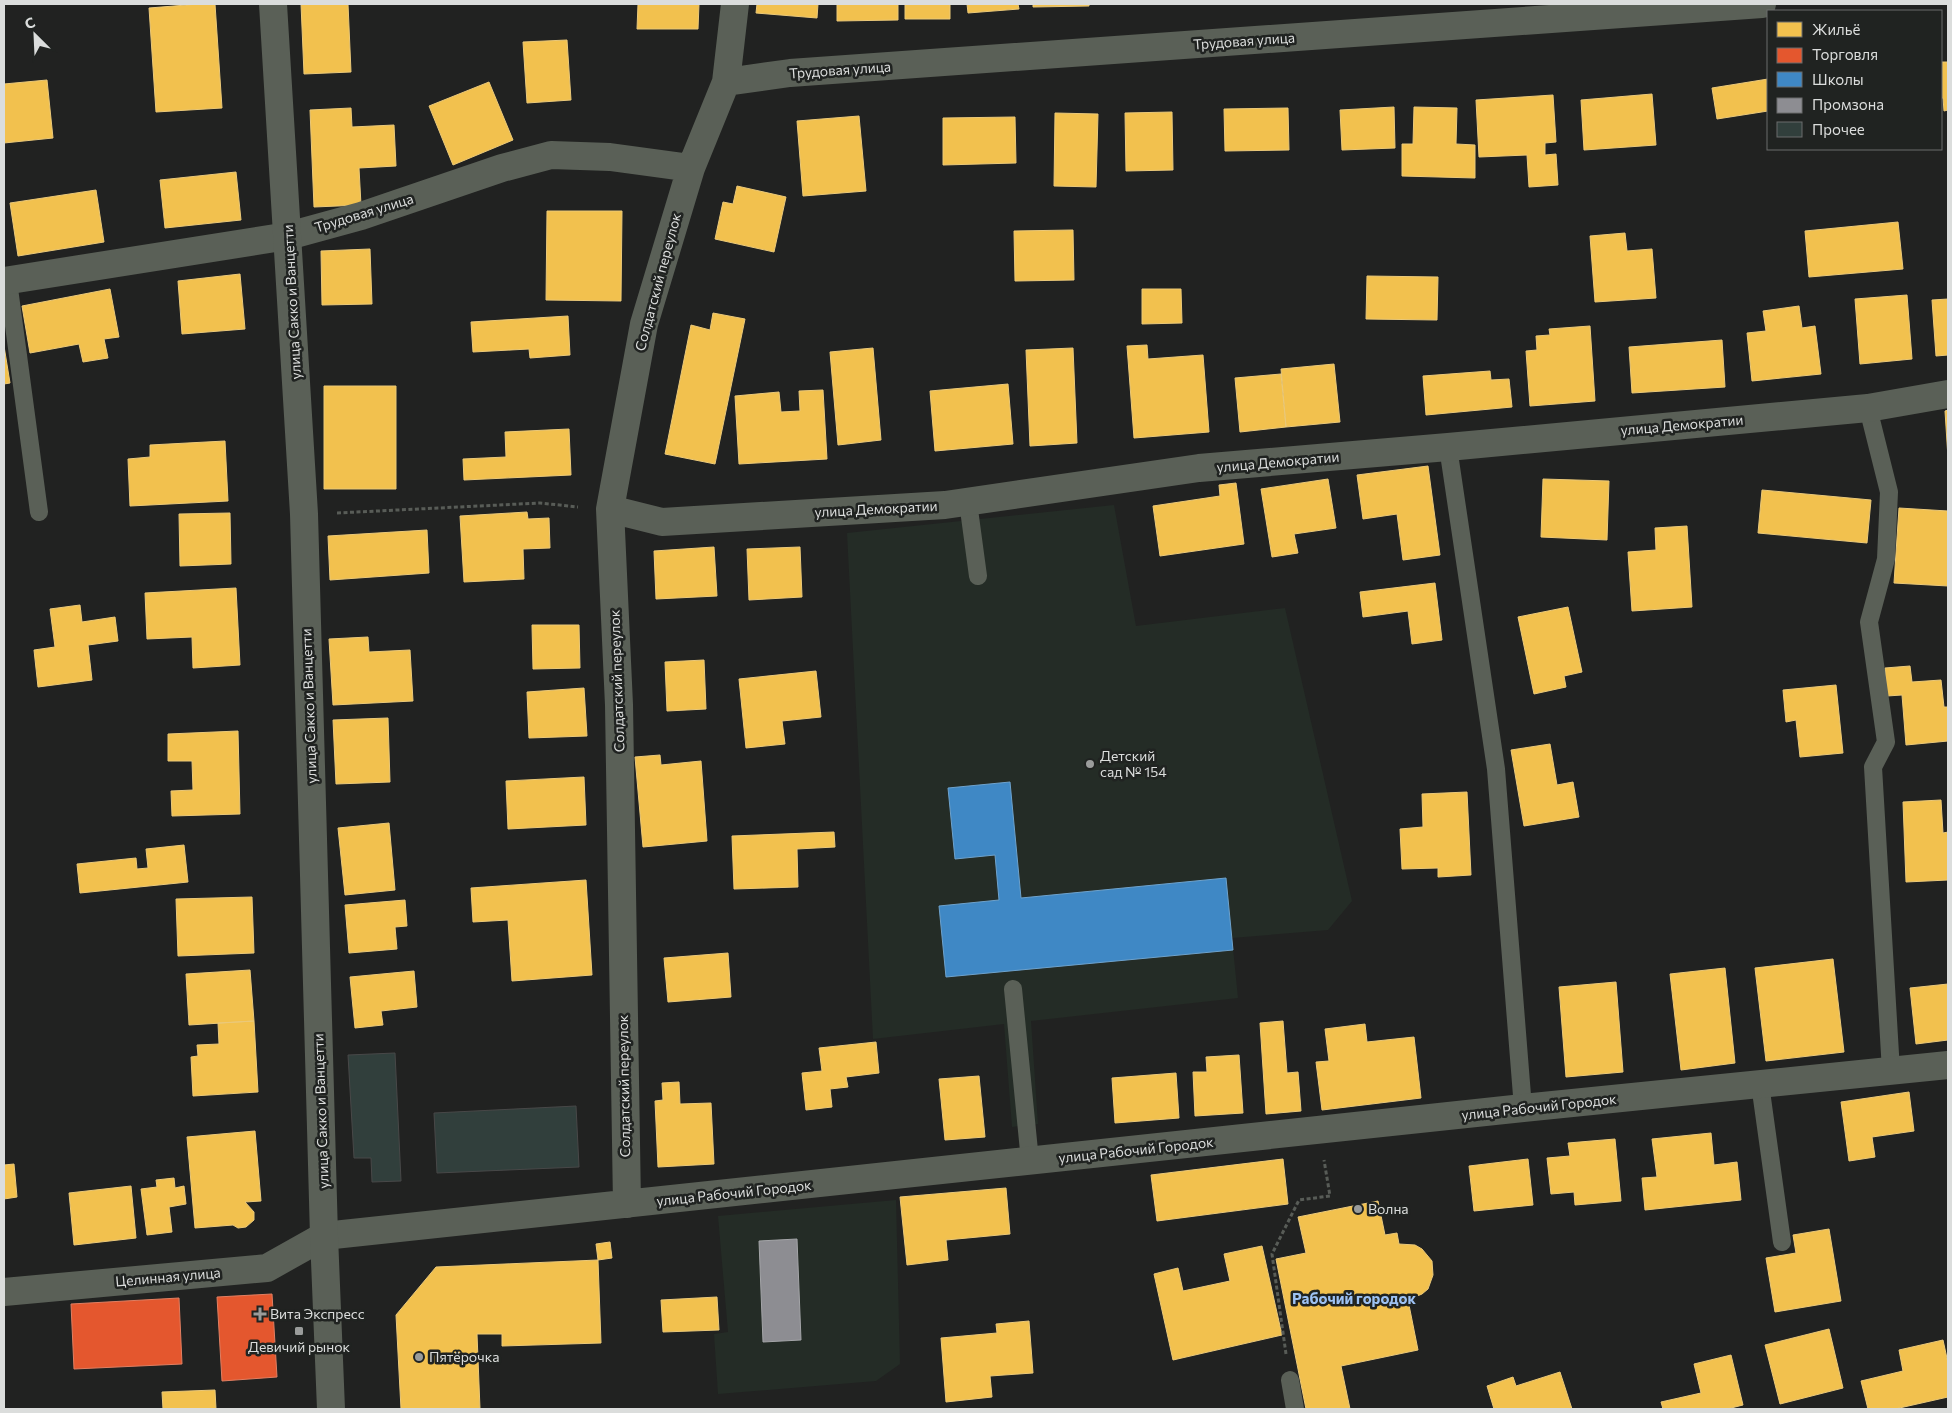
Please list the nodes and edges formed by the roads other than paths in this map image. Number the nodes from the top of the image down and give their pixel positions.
1 (273, 4) edge
2 (735, 4) edge
3 (1762, 4) edge
4 (726, 82) junction
5 (691, 168) junction
6 (288, 236) junction
7 (6, 281) edge
8 (1948, 394) edge
9 (1868, 408) junction
10 (1448, 447) junction
11 (968, 502) junction
12 (610, 509) junction
13 (39, 512) dead end
14 (978, 576) dead end
15 (1013, 989) dead end
16 (1948, 1065) edge
17 (1891, 1071) junction
18 (1760, 1084) junction
19 (1524, 1108) junction
20 (1030, 1161) junction
21 (627, 1204) junction
22 (324, 1236) junction
23 (1782, 1242) dead end
24 (4, 1292) edge
25 (1290, 1380) road end
26 (331, 1409) edge
27 (1295, 1409) edge

1 - 6 street, улица Сакко и Ванцетти
2 - 4 street, Солдатский переулок
3 - 4 street, Трудовая улица
4 - 5 street, Солдатский переулок
5 - 6 street, Трудовая улица
5 - 12 street, Солдатский переулок
6 - 7 street, Трудовая улица
6 - 22 street, улица Сакко и Ванцетти
7 - 13 lane
8 - 9 street, улица Демократии
9 - 10 street, улица Демократии
9 - 17 lane
10 - 11 street, улица Демократии
10 - 19 lane
11 - 12 street, улица Демократии
11 - 14 lane
12 - 21 street, Солдатский переулок
15 - 20 lane
16 - 17 street, улица Рабочий Городок
17 - 18 street, улица Рабочий Городок
18 - 19 street, улица Рабочий Городок
18 - 23 lane
19 - 20 street, улица Рабочий Городок
20 - 21 street, улица Рабочий Городок
21 - 22 street, улица Рабочий Городок
22 - 24 street, Целинная улица
22 - 26 street, улица Сакко и Ванцетти
25 - 27 lane

